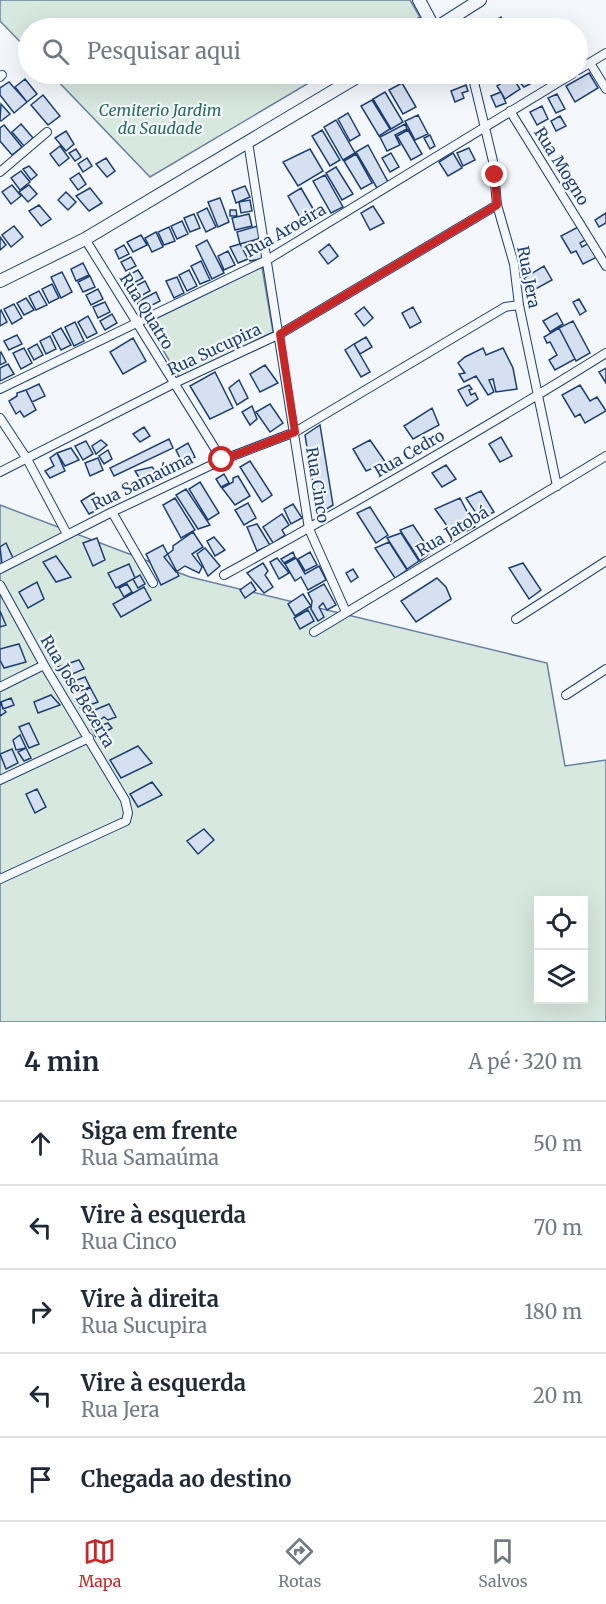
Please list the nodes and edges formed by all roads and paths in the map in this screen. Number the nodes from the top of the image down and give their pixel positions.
1 (419, 0) edge
2 (480, 0) edge
3 (457, 14) junction
4 (429, 18) edge
5 (451, 18) edge
6 (458, 18) edge
7 (606, 53) edge
8 (590, 63) joint
9 (345, 84) edge
10 (474, 84) edge
11 (555, 84) edge
12 (606, 89) edge
13 (510, 111) junction
14 (485, 126) junction
15 (47, 132) dead end
16 (248, 142) junction
17 (0, 172) edge
18 (497, 205) junction
19 (85, 239) junction
20 (267, 260) junction
21 (606, 266) edge
22 (0, 281) edge
23 (519, 305) junction
24 (136, 323) junction
25 (280, 334) junction
26 (606, 353) edge
27 (175, 383) junction
28 (0, 389) edge
29 (539, 395) junction
30 (0, 418) edge
31 (295, 432) junction
32 (606, 456) edge
33 (27, 459) junction
34 (222, 460) junction
35 (0, 472) edge
36 (557, 486) junction
37 (112, 512) junction
38 (309, 529) junction
39 (67, 534) junction
40 (606, 561) edge
41 (0, 569) edge
42 (224, 575) dead end
43 (153, 583) dead end
44 (0, 585) edge
45 (346, 612) junction
46 (516, 619) dead end
47 (314, 632) dead end
48 (44, 665) junction
49 (606, 669) edge
50 (0, 687) edge
51 (566, 695) dead end
52 (89, 738) junction
53 (0, 780) edge
54 (0, 879) edge

1 - 4 street
2 - 3 street
3 - 5 street
3 - 6 street
7 - 8 street
8 - 12 street
9 - 16 street
10 - 14 street, Rua Jera
11 - 13 street, Rua Aroeira
13 - 14 street, Rua Aroeira
13 - 21 street, Rua Mogno
14 - 18 street, Rua Jera
14 - 20 street, Rua Aroeira
15 - 17 street
16 - 19 street
16 - 20 street, Rua Cinco
18 - 23 street, Rua Jera
18 - 25 street, Rua Sucupira
19 - 22 street
19 - 24 street, Rua Quatro
20 - 24 street, Rua Aroeira
20 - 25 street, Rua Cinco
23 - 29 street, Rua Jera
23 - 31 street, Rua Samaúma
24 - 27 street, Rua Quatro
24 - 28 street, Rua Aroeira
25 - 27 street, Rua Sucupira
25 - 31 street, Rua Cinco
26 - 29 street, Rua Cedro
27 - 33 street, Rua Sucupira
27 - 34 street, Rua Quatro
29 - 36 street, Rua Jera
29 - 38 street, Rua Cedro
30 - 33 street
31 - 34 street, Rua Samaúma
31 - 38 street, Rua Cinco
32 - 36 street, Rua Jatobá
33 - 35 street, Rua Sucupira
33 - 39 street
34 - 37 street, Rua Samaúma
36 - 45 street, Rua Jatobá
37 - 39 street, Rua Samaúma
37 - 43 street
38 - 42 street, Rua Cedro
38 - 45 street, Rua Cinco
39 - 41 street, Rua Samaúma
40 - 46 street
44 - 48 street, Rua José Bezerra
45 - 47 street, Rua Jatobá
48 - 50 street
48 - 52 street, Rua José Bezerra
49 - 51 street
52 - 53 street
52 - 54 street, Rua José Bezerra

